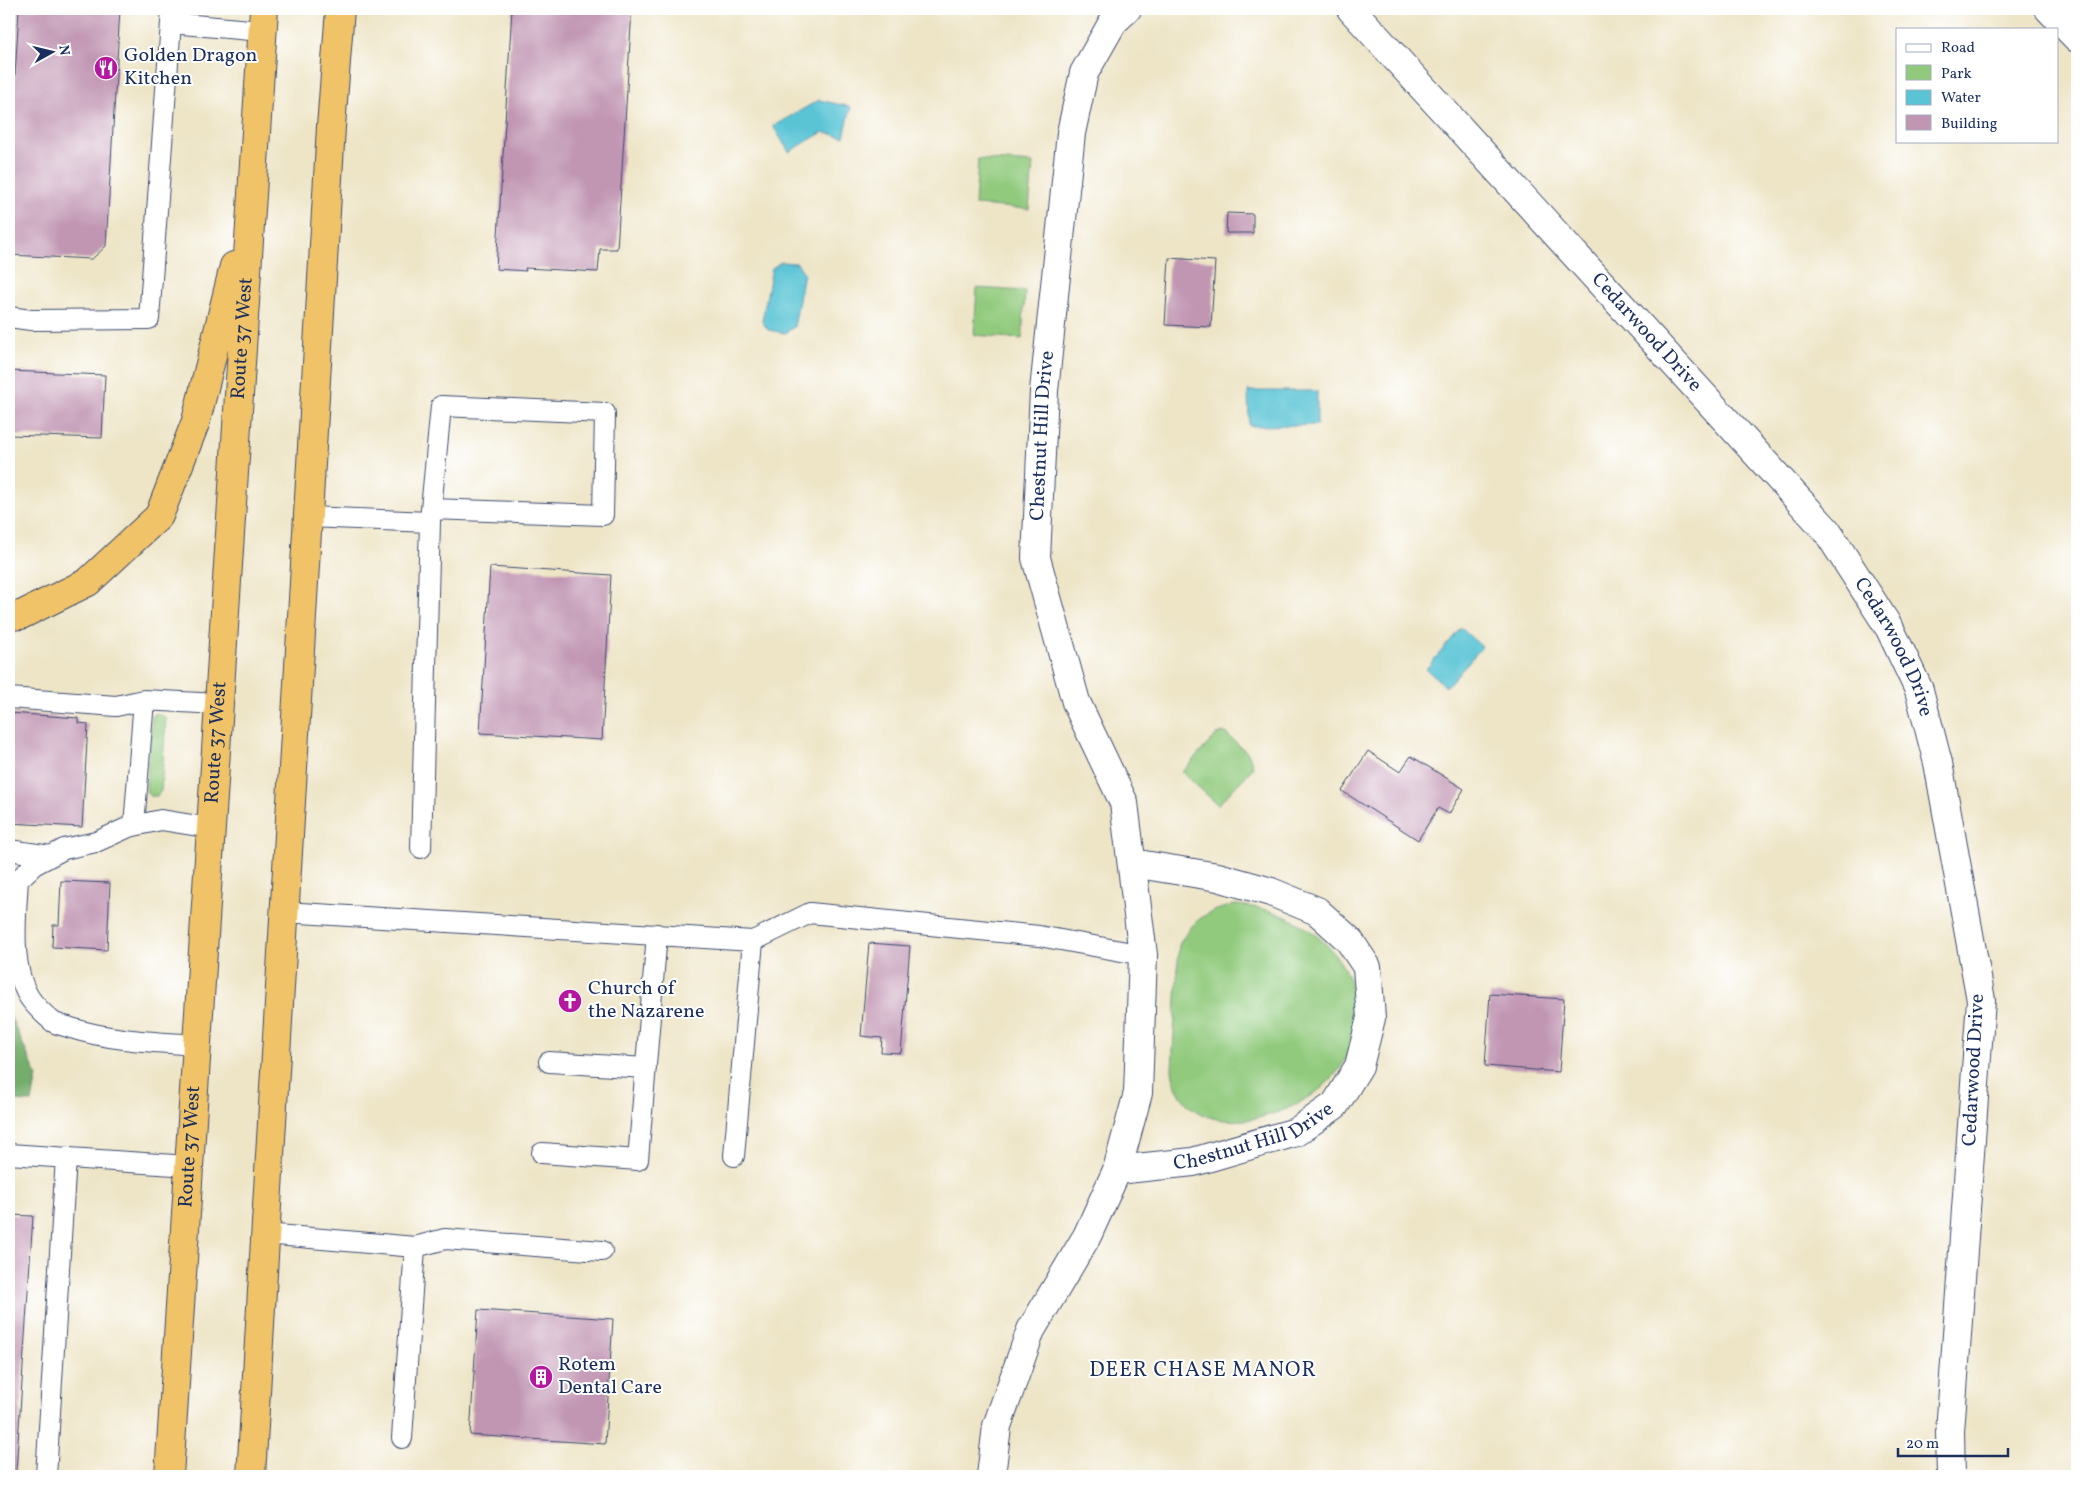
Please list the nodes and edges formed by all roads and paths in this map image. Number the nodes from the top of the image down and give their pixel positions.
1 (340, 9) edge
2 (1128, 9) edge
3 (1351, 9) edge
4 (2049, 9) edge
5 (171, 16) edge
6 (263, 20) edge
7 (2077, 38) edge
8 (252, 196) junction
9 (9, 317) edge
10 (430, 515) junction
11 (308, 517) junction
12 (9, 616) edge
13 (9, 698) edge
14 (144, 700) junction
15 (218, 704) junction
16 (134, 826) junction
17 (211, 828) junction
18 (421, 848) dead end
19 (9, 850) edge
20 (51, 856) junction
21 (1132, 863) junction
22 (284, 912) junction
23 (657, 934) junction
24 (753, 941) junction
25 (1143, 954) junction
26 (197, 1044) junction
27 (549, 1062) dead end
28 (646, 1068) junction
29 (9, 1154) edge
30 (542, 1154) dead end
31 (734, 1156) dead end
32 (66, 1158) junction
33 (189, 1166) junction
34 (1117, 1170) junction
35 (265, 1234) junction
36 (415, 1246) junction
37 (602, 1251) dead end
38 (402, 1438) dead end
39 (46, 1476) edge
40 (169, 1476) edge
41 (251, 1476) edge
42 (991, 1476) edge
43 (1952, 1476) edge

1 - 11 highway
2 - 21 street, Chestnut Hill Drive
3 - 43 street, Cedarwood Drive
4 - 7 street
5 - 6 lane
5 - 9 lane
6 - 8 highway, Route 37 West
8 - 12 highway
8 - 15 highway, Route 37 West
10 - 10 lane
10 - 11 lane
10 - 18 lane
11 - 22 highway
13 - 14 lane
14 - 15 lane
14 - 16 lane
15 - 17 highway, Route 37 West
16 - 17 lane
16 - 20 lane
17 - 26 highway, Route 37 West
19 - 20 lane
20 - 26 lane
21 - 25 street, Chestnut Hill Drive
21 - 34 street, Chestnut Hill Drive
22 - 23 lane
22 - 35 highway
23 - 24 lane
23 - 28 lane
24 - 25 lane
24 - 31 lane
25 - 34 street, Chestnut Hill Drive
26 - 33 highway, Route 37 West
27 - 28 lane
28 - 30 lane
29 - 32 lane
32 - 33 lane
32 - 39 lane
33 - 40 highway, Route 37 West
34 - 42 street, Chestnut Hill Drive
35 - 36 lane
35 - 41 highway
36 - 37 lane
36 - 38 lane

